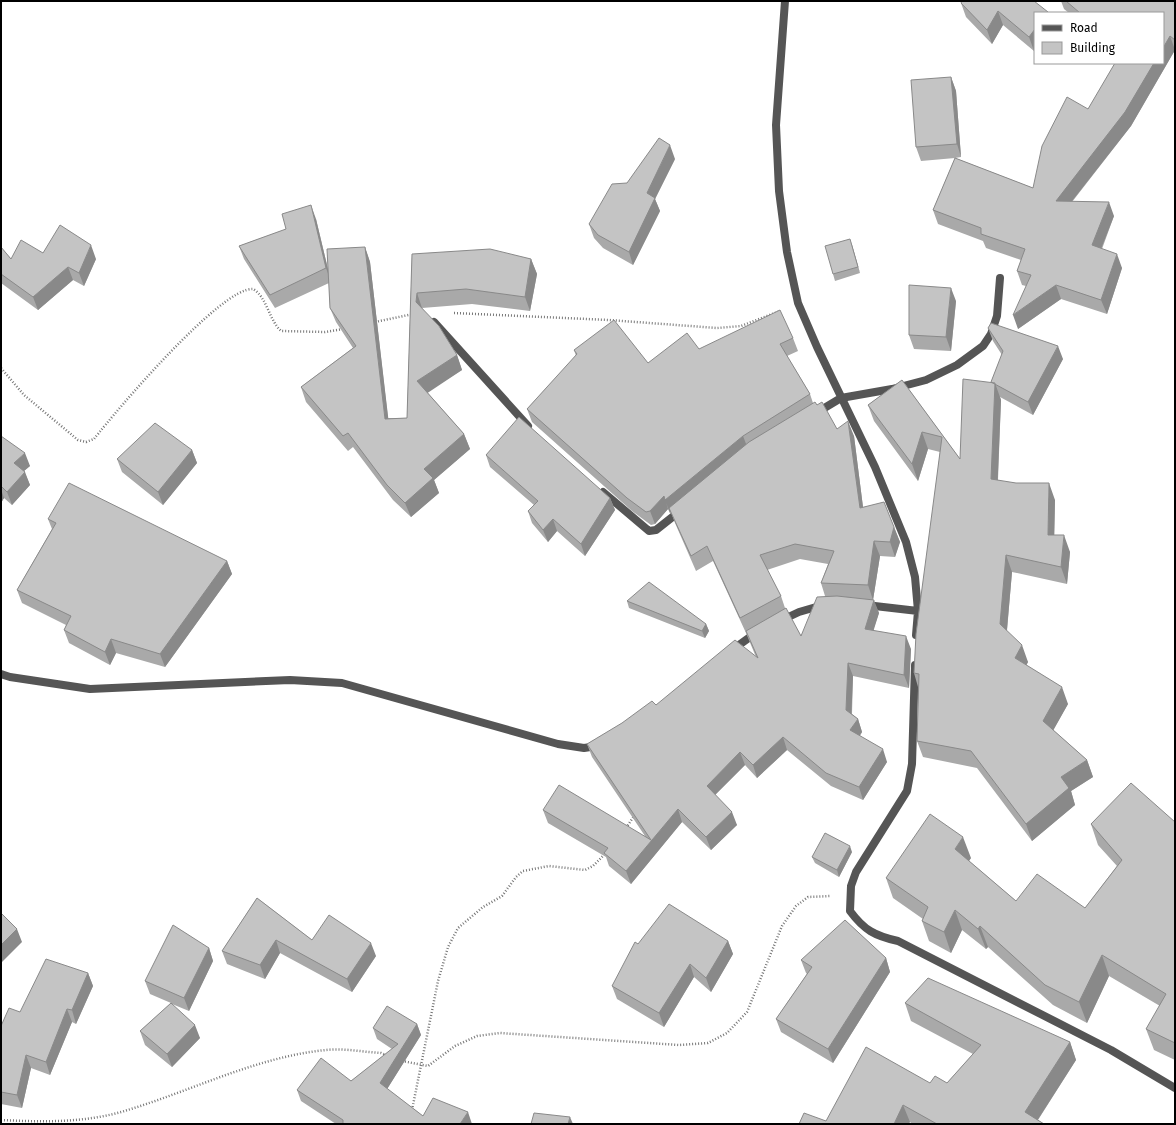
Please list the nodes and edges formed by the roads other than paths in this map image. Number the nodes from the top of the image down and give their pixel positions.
1 (785, 1) edge
2 (1000, 278) dead end
3 (426, 313) edge
4 (841, 398) junction
5 (809, 418) edge
6 (537, 434) edge
7 (597, 487) edge
8 (684, 508) edge
9 (832, 604) edge
10 (855, 604) edge
11 (918, 611) junction
12 (727, 654) edge
13 (1, 674) edge
14 (603, 743) edge
15 (1175, 1088) edge

1 - 4 street
2 - 4 street
3 - 6 street
4 - 5 street
4 - 11 street
7 - 8 street
9 - 12 street
10 - 11 street
11 - 15 street
13 - 14 street

